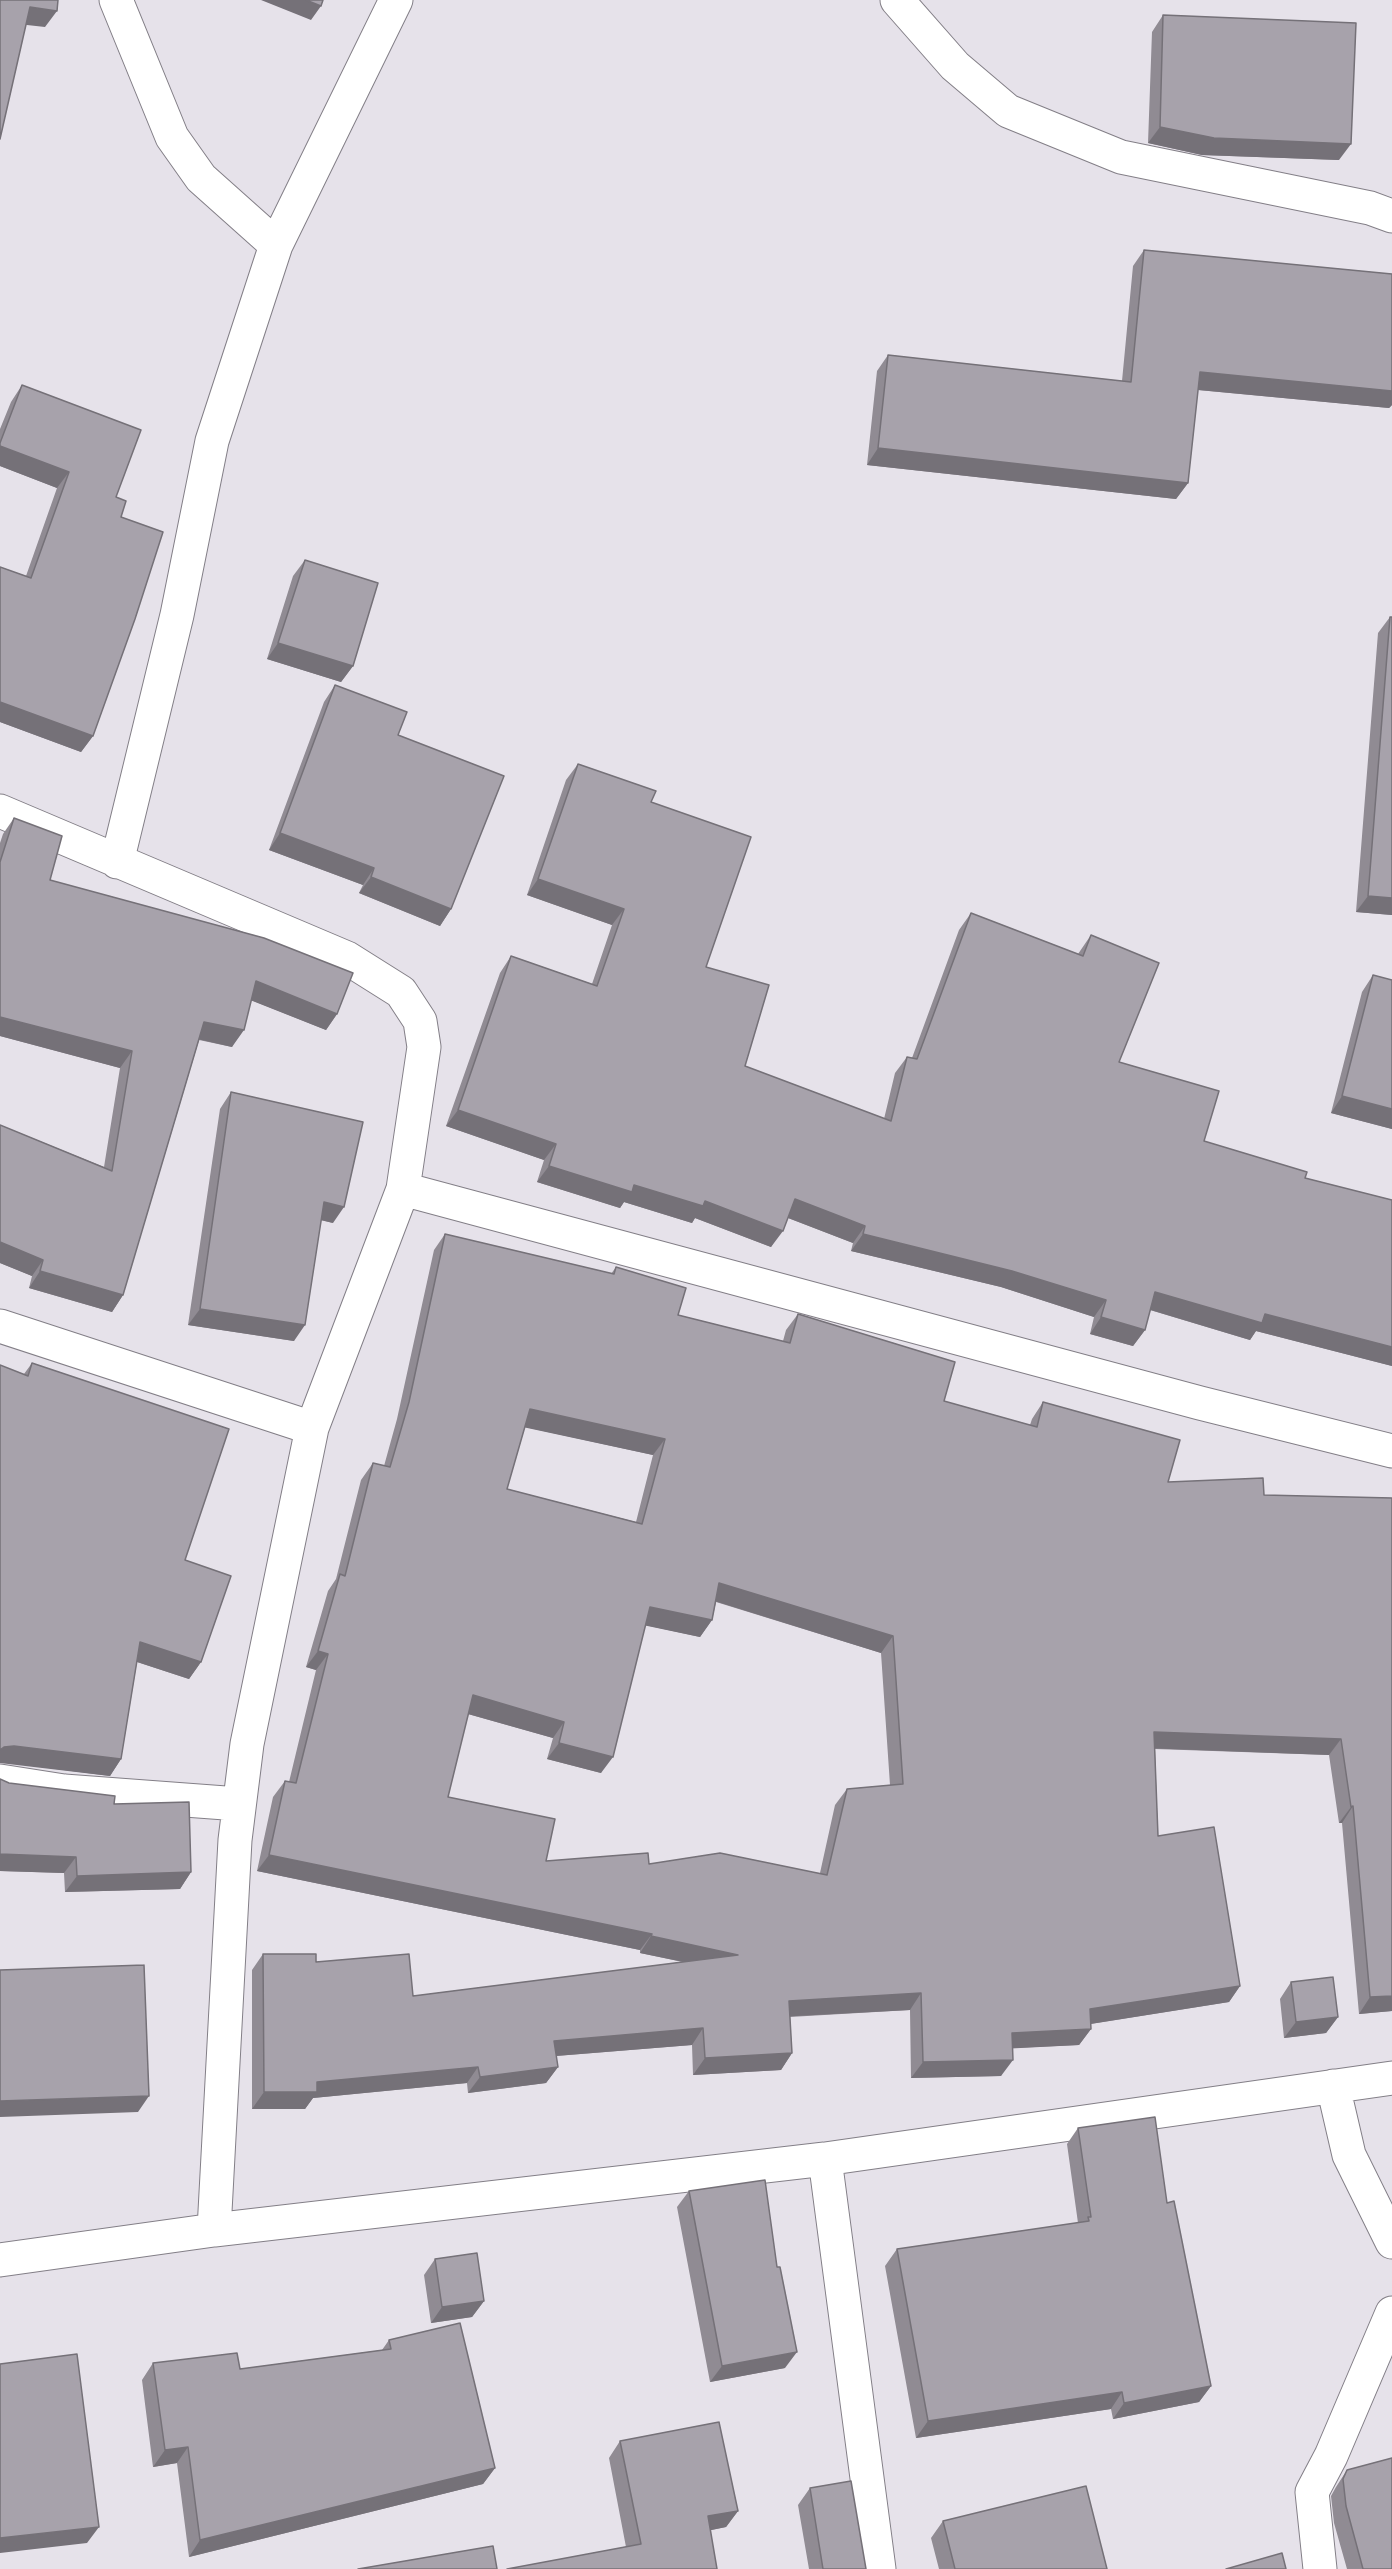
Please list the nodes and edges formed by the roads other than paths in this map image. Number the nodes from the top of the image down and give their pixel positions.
1 (116, 0) edge
2 (396, 0) edge
3 (897, 0) edge
4 (1392, 216) edge
5 (276, 245) junction
6 (0, 811) edge
7 (117, 862) junction
8 (403, 1189) junction
9 (0, 1326) edge
10 (312, 1428) junction
11 (1392, 1451) edge
12 (0, 1781) edge
13 (239, 1804) junction
14 (1392, 2078) edge
15 (1333, 2086) junction
16 (825, 2159) junction
17 (214, 2230) junction
18 (1392, 2242) edge
19 (0, 2260) edge
20 (1392, 2313) edge
21 (879, 2569) edge
22 (1320, 2569) edge

1 - 5 street
2 - 5 street
3 - 4 street
5 - 7 street
6 - 7 street
7 - 8 street
8 - 10 street
8 - 11 street
9 - 10 street
10 - 13 street
12 - 13 street
13 - 17 street
14 - 15 street
15 - 16 street
15 - 18 street
16 - 17 street
16 - 21 street
17 - 19 street
20 - 22 street

